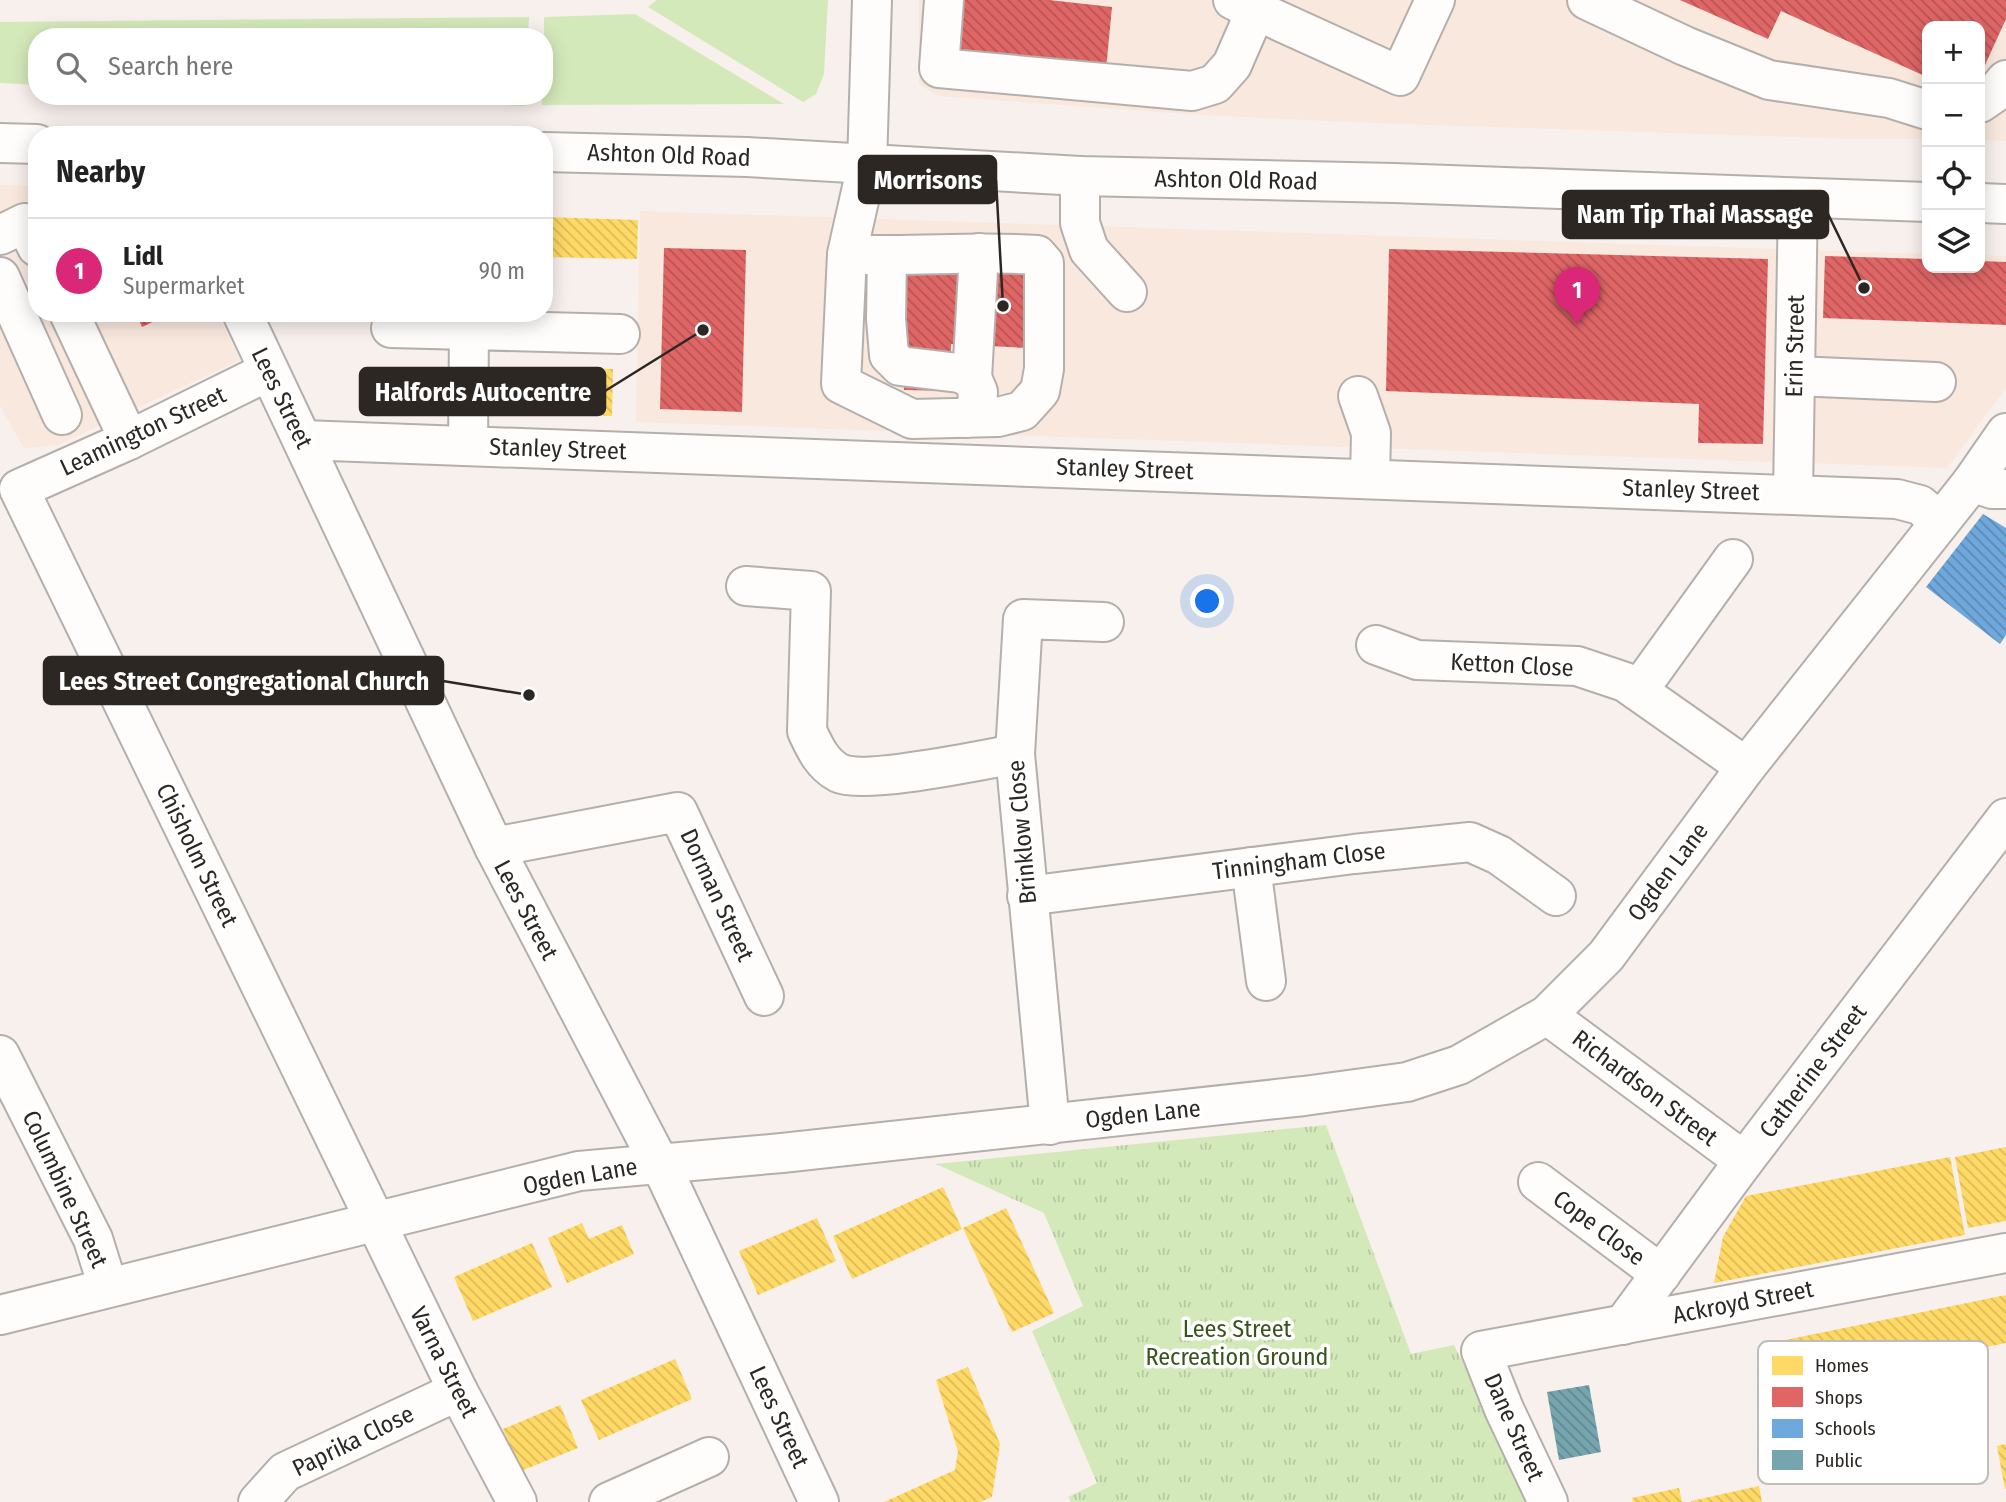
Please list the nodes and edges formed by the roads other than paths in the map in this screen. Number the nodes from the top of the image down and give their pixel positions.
1 (872, 0) edge
2 (944, 0) edge
3 (1436, 0) edge
4 (1587, 0) edge
5 (1242, 4) edge
6 (2006, 80) edge
7 (1985, 100) edge
8 (1922, 108) edge
9 (0, 143) edge
10 (28, 144) edge
11 (553, 152) edge
12 (867, 165) junction
13 (1080, 176) junction
14 (1798, 198) junction
15 (1922, 202) edge
16 (1985, 203) edge
17 (2006, 204) edge
18 (28, 229) edge
19 (0, 235) edge
20 (979, 253) junction
21 (847, 254) junction
22 (887, 256) junction
23 (0, 277) edge
24 (1127, 292) dead end
25 (73, 322) edge
26 (246, 322) edge
27 (391, 328) dead end
28 (469, 330) junction
29 (620, 334) dead end
30 (267, 372) junction
31 (1795, 376) junction
32 (972, 377) junction
33 (1936, 382) dead end
34 (62, 415) dead end
35 (966, 418) junction
36 (2006, 433) edge
37 (129, 440) junction
38 (303, 440) junction
39 (468, 446) junction
40 (1989, 485) edge
41 (19, 489) joint
42 (1793, 494) junction
43 (1940, 522) junction
44 (1733, 559) dead end
45 (746, 586) dead end
46 (1104, 622) dead end
47 (1376, 645) dead end
48 (1638, 691) junction
49 (1015, 754) junction
50 (1746, 767) junction
51 (2004, 822) edge
52 (494, 847) junction
53 (1251, 867) junction
54 (1027, 896) junction
55 (1556, 896) dead end
56 (1266, 981) dead end
57 (764, 996) dead end
58 (1547, 1015) junction
59 (0, 1055) edge
60 (1050, 1125) junction
61 (1744, 1161) junction
62 (660, 1164) junction
63 (1538, 1182) dead end
64 (374, 1221) junction
65 (2006, 1253) edge
66 (1661, 1274) junction
67 (108, 1287) junction
68 (0, 1315) edge
69 (1623, 1325) junction
70 (1480, 1351) joint
71 (458, 1391) junction
72 (709, 1457) dead end
73 (258, 1502) edge
74 (517, 1502) edge
75 (608, 1502) edge
76 (819, 1502) edge
77 (1548, 1502) edge

1 - 12 main road
2 - 5 main road
3 - 5 main road
4 - 8 main road
6 - 7 main road
9 - 10 main road
11 - 12 main road, Ashton Old Road
12 - 13 main road, Ashton Old Road
12 - 21 main road
13 - 14 main road, Ashton Old Road
13 - 24 main road
14 - 15 main road, Ashton Old Road
14 - 31 main road, Erin Street
16 - 17 main road
18 - 19 main road
20 - 22 main road
20 - 32 main road
20 - 35 main road
21 - 22 main road
21 - 35 main road
22 - 32 main road
23 - 34 main road
25 - 37 main road
26 - 30 main road, Lees Street
27 - 28 main road
28 - 29 main road
28 - 39 main road
30 - 37 main road, Leamington Street
30 - 38 main road, Lees Street
31 - 33 main road
31 - 42 main road, Erin Street
32 - 35 main road
36 - 40 main road, Ogden Lane
37 - 41 main road, Leamington Street
38 - 39 main road, Stanley Street
38 - 52 main road, Lees Street
39 - 42 main road, Stanley Street
40 - 43 main road, Ogden Lane
41 - 64 main road, Chisholm Street
42 - 43 main road, Stanley Street
43 - 50 main road, Ogden Lane
44 - 48 main road
45 - 49 main road
46 - 49 main road, Brinklow Close
47 - 48 main road, Ketton Close
48 - 50 main road, Ketton Close
49 - 54 main road, Brinklow Close
50 - 58 main road, Ogden Lane
51 - 61 main road, Catherine Street
52 - 57 main road, Dorman Street
52 - 62 main road, Lees Street
53 - 54 main road, Tinningham Close
53 - 55 main road, Tinningham Close
53 - 56 main road
54 - 60 main road, Brinklow Close
58 - 60 main road, Ogden Lane
58 - 61 main road, Richardson Street
59 - 67 main road, Columbine Street
60 - 62 main road, Ogden Lane
61 - 66 main road, Catherine Street
62 - 64 main road, Ogden Lane
62 - 76 main road, Lees Street
63 - 66 main road, Cope Close
64 - 67 main road, Ogden Lane
64 - 71 main road, Varna Street
65 - 69 main road, Ackroyd Street
66 - 69 main road, Catherine Street
67 - 68 main road, Ogden Lane
69 - 70 main road, Ackroyd Street
70 - 77 main road, Dane Street
71 - 73 main road, Paprika Close
71 - 74 main road, Varna Street
72 - 75 main road

